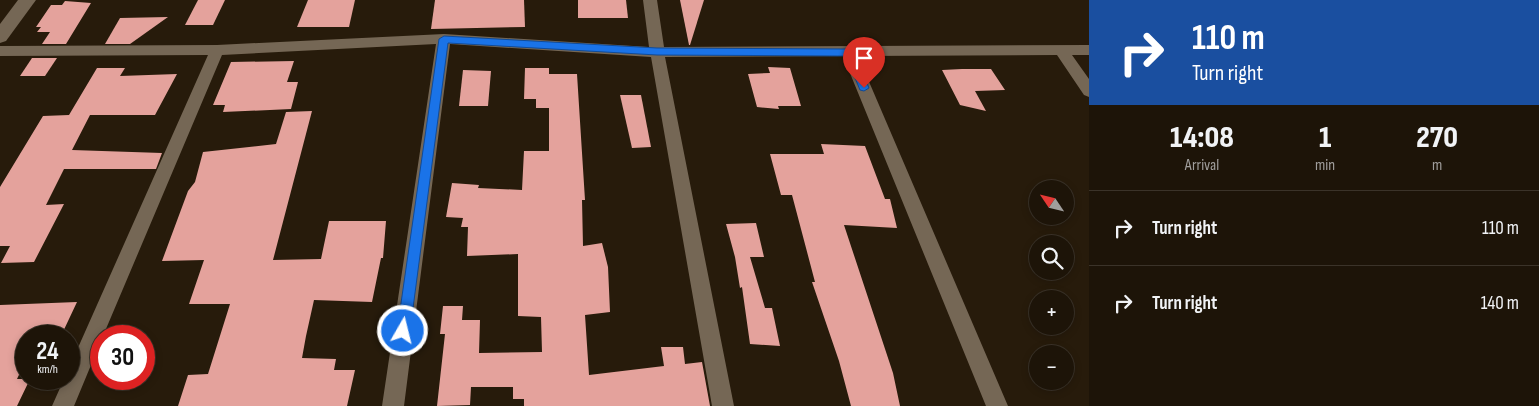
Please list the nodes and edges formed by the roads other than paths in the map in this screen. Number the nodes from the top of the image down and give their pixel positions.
1 (27, 0) edge
2 (650, 0) edge
3 (0, 37) edge
4 (444, 39) junction
5 (218, 50) junction
6 (1060, 50) junction
7 (1089, 50) edge
8 (0, 51) edge
9 (657, 52) junction
10 (849, 52) junction
11 (1089, 91) edge
12 (63, 406) edge
13 (393, 406) edge
14 (723, 406) edge
15 (997, 406) edge

1 - 3 street
2 - 9 street
4 - 5 street
4 - 9 street
4 - 13 street
5 - 8 street
5 - 12 street
6 - 7 street
6 - 10 street
6 - 11 street
9 - 10 street
9 - 14 street
10 - 15 street

